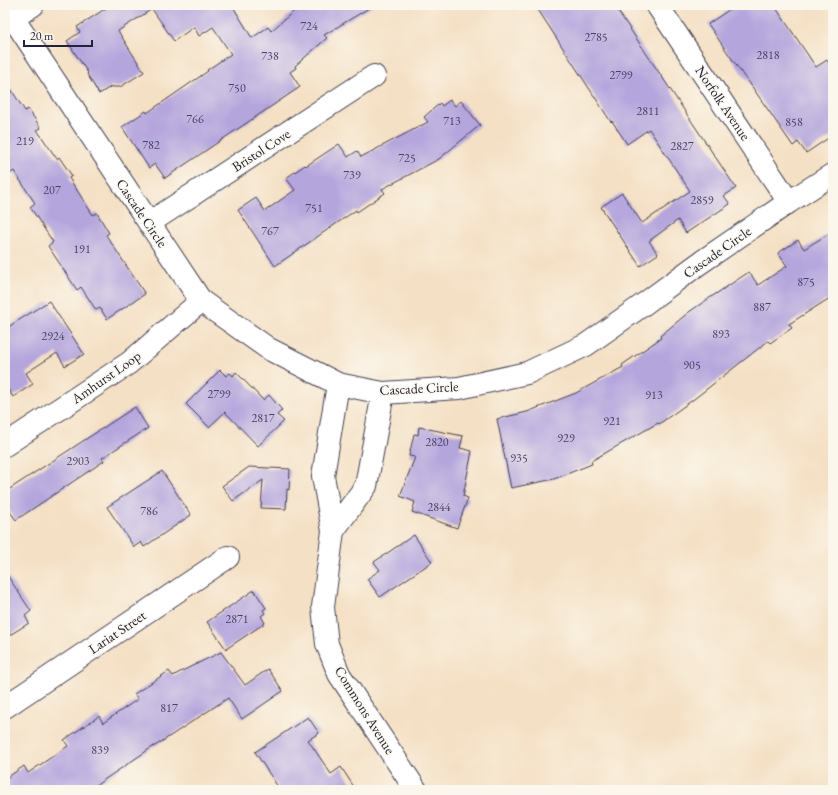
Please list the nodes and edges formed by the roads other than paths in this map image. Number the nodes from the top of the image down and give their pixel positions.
1 (33, 5) edge
2 (657, 5) edge
3 (9, 12) edge
4 (374, 76) dead end
5 (833, 174) edge
6 (789, 202) junction
7 (149, 224) junction
8 (201, 301) junction
9 (338, 384) junction
10 (382, 393) junction
11 (5, 445) edge
12 (333, 531) junction
13 (228, 557) dead end
14 (5, 707) edge
15 (416, 790) edge

1 - 3 street
2 - 6 street, Norfolk Avenue
3 - 7 street, Cascade Circle
4 - 7 street, Bristol Cove
5 - 6 street, Cascade Circle
6 - 10 street, Cascade Circle
7 - 8 street, Cascade Circle
8 - 9 street, Cascade Circle
8 - 11 street, Amhurst Loop
9 - 10 street, Cascade Circle
9 - 12 street, Commons Avenue
10 - 12 street, Commons Avenue
12 - 15 street, Commons Avenue
13 - 14 street, Lariat Street

